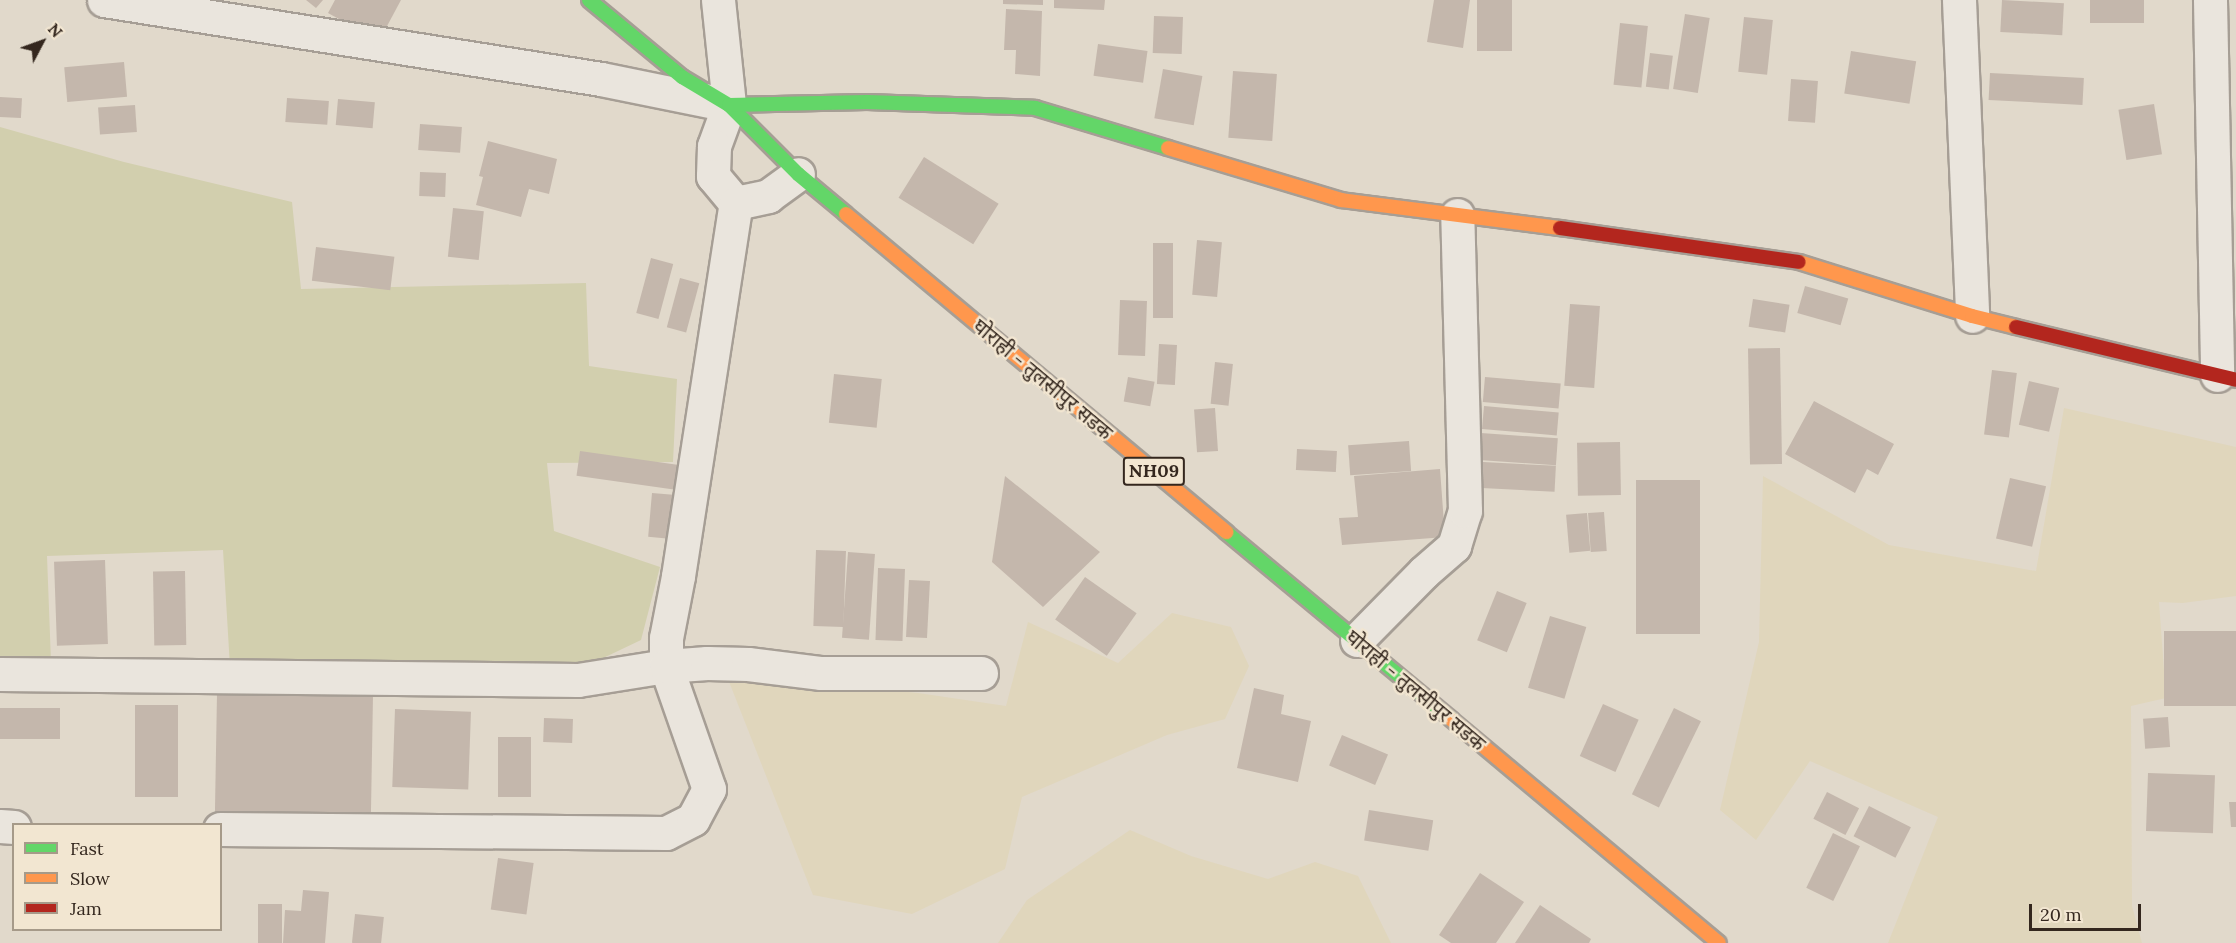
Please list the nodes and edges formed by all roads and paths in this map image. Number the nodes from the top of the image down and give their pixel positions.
1 (104, 0) edge
2 (589, 0) edge
3 (718, 0) edge
4 (1959, 0) edge
5 (2210, 0) edge
6 (729, 105) junction
7 (798, 174) junction
8 (736, 203) junction
9 (1456, 215) junction
10 (1972, 316) junction
11 (2227, 377) edge
12 (1357, 640) junction
13 (666, 666) junction
14 (981, 673) dead end
15 (0, 674) edge
16 (222, 829) edge
17 (1719, 943) edge

1 - 6 street
2 - 6 street, घोराही - तुलसीपुर सडक / NH09
3 - 6 street
4 - 10 street
5 - 11 street
6 - 7 street, घोराही - तुलसीपुर सडक / NH09
6 - 8 street
6 - 9 street
7 - 8 street
7 - 12 street, घोराही - तुलसीपुर सडक / NH09
8 - 13 street
9 - 10 street
9 - 12 street
10 - 11 street
12 - 17 street, घोराही - तुलसीपुर सडक / NH09
13 - 14 street
13 - 15 street
13 - 16 street

